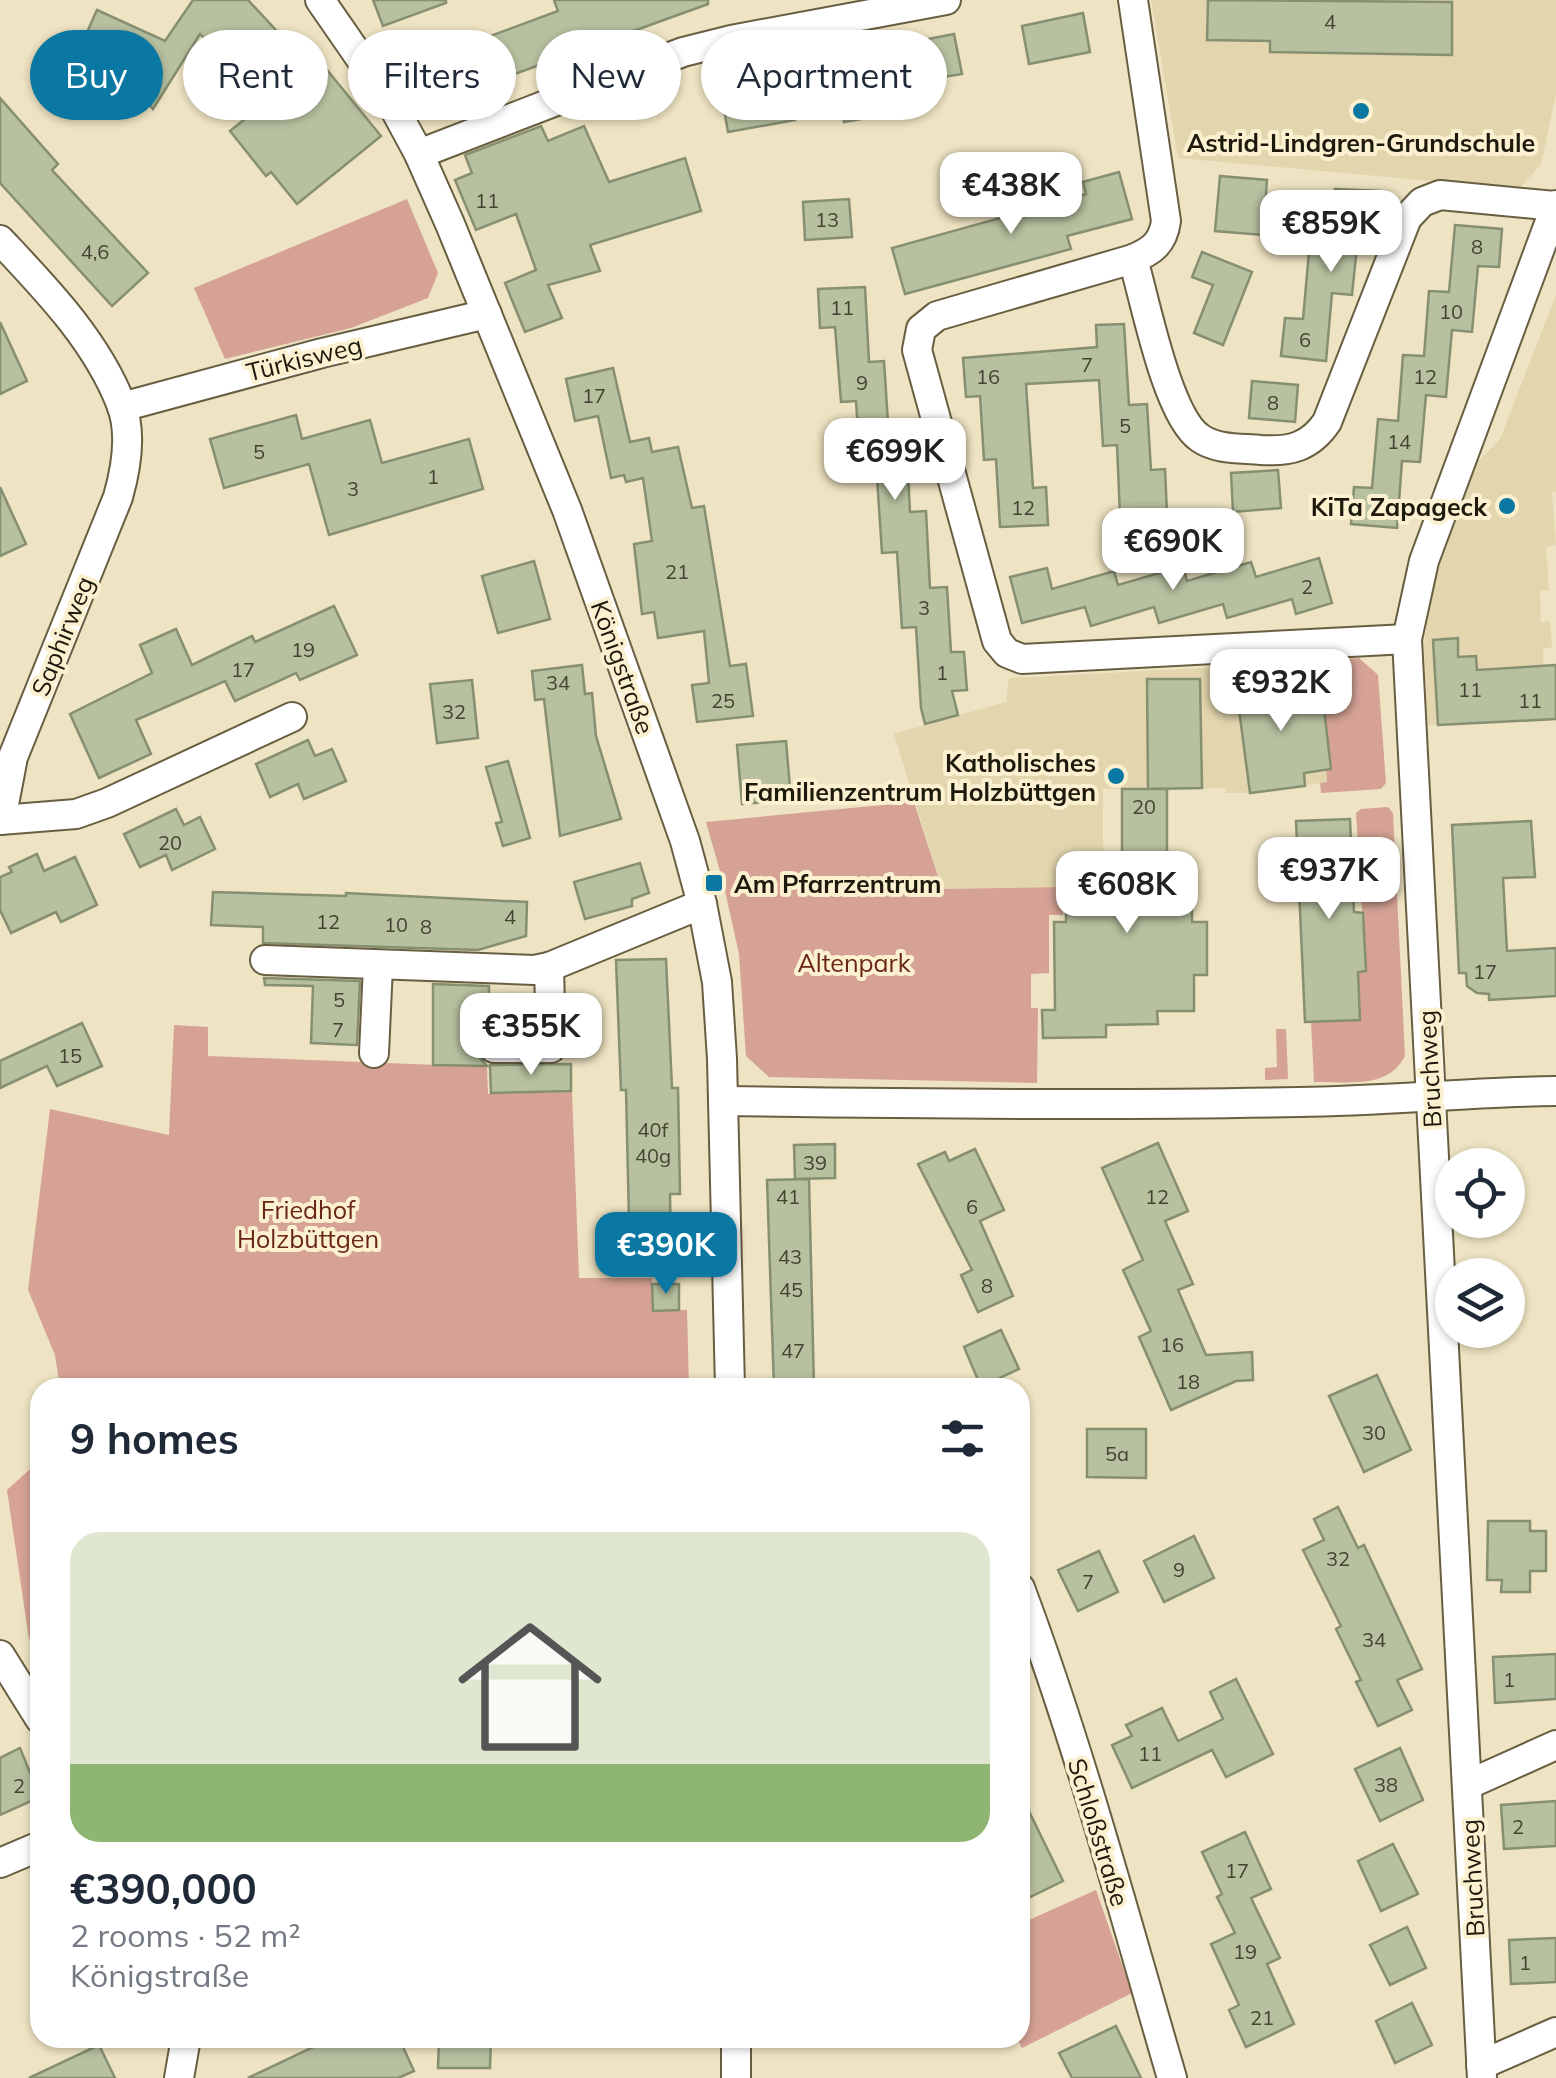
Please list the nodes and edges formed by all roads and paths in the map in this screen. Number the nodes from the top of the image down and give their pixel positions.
1 (320, 0) edge
2 (946, 0) edge
3 (1133, 0) edge
4 (419, 154) junction
5 (1556, 205) edge
6 (0, 240) edge
7 (1133, 259) junction
8 (488, 314) junction
9 (122, 406) junction
10 (1407, 639) junction
11 (292, 717) dead end
12 (0, 820) edge
13 (702, 904) junction
14 (265, 960) dead end
15 (378, 966) junction
16 (549, 967) junction
17 (494, 1048) dead end
18 (374, 1053) dead end
19 (1556, 1091) edge
20 (1430, 1098) junction
21 (723, 1101) junction
22 (730, 1378) edge
23 (1030, 1618) edge
24 (0, 1655) edge
25 (30, 1703) edge
26 (1556, 1746) edge
27 (1467, 1785) junction
28 (30, 1850) edge
29 (0, 1863) edge
30 (1556, 2032) edge
31 (184, 2048) edge
32 (736, 2048) edge
33 (1482, 2071) edge
34 (179, 2078) edge
35 (736, 2078) edge
36 (1172, 2078) edge

1 - 4 street, Königstraße
2 - 4 street
3 - 7 street
4 - 8 street, Königstraße
5 - 7 street
5 - 10 street, Bruchweg
6 - 9 street
7 - 10 street
8 - 9 street, Türkisweg
8 - 13 street, Königstraße
9 - 12 street, Saphirweg
10 - 20 street, Bruchweg
11 - 12 street, Saphirweg
13 - 16 street
13 - 21 street, Königstraße
14 - 15 street
15 - 16 street
15 - 18 street
16 - 17 street
19 - 20 street
20 - 21 street
20 - 27 street, Bruchweg
21 - 22 street, Königstraße
23 - 36 street, Schloßstraße
24 - 25 street
26 - 27 street
27 - 33 street, Bruchweg
28 - 29 street
30 - 33 street
31 - 34 street
32 - 35 street

